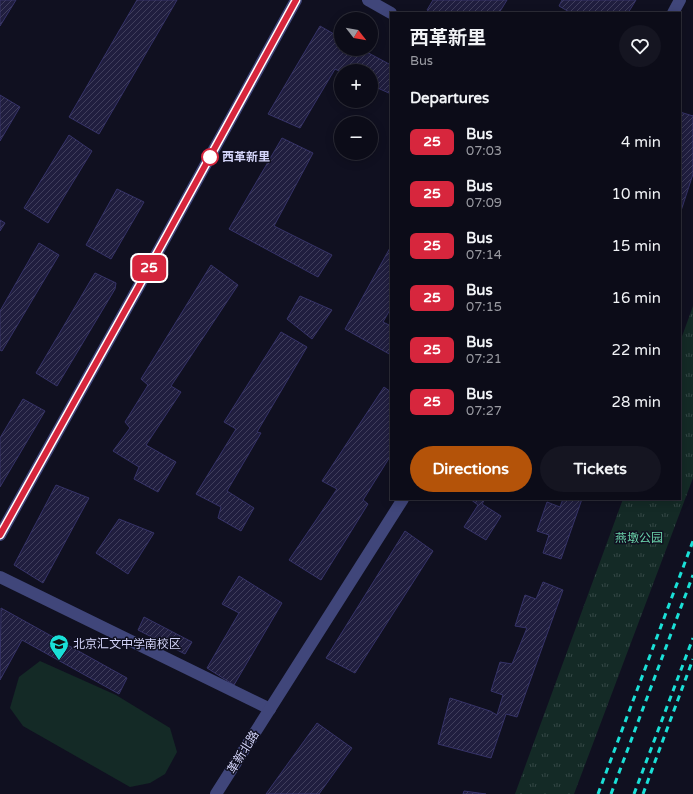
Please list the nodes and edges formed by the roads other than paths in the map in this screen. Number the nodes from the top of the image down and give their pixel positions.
1 (296, 0) edge
2 (368, 0) edge
3 (680, 0) edge
4 (390, 12) edge
5 (674, 12) edge
6 (402, 500) edge
7 (0, 534) edge
8 (0, 577) edge
9 (270, 709) junction
10 (216, 794) edge

1 - 7 street
2 - 4 street
3 - 5 street
6 - 9 street, 革新北路
8 - 9 street
9 - 10 street, 革新北路

